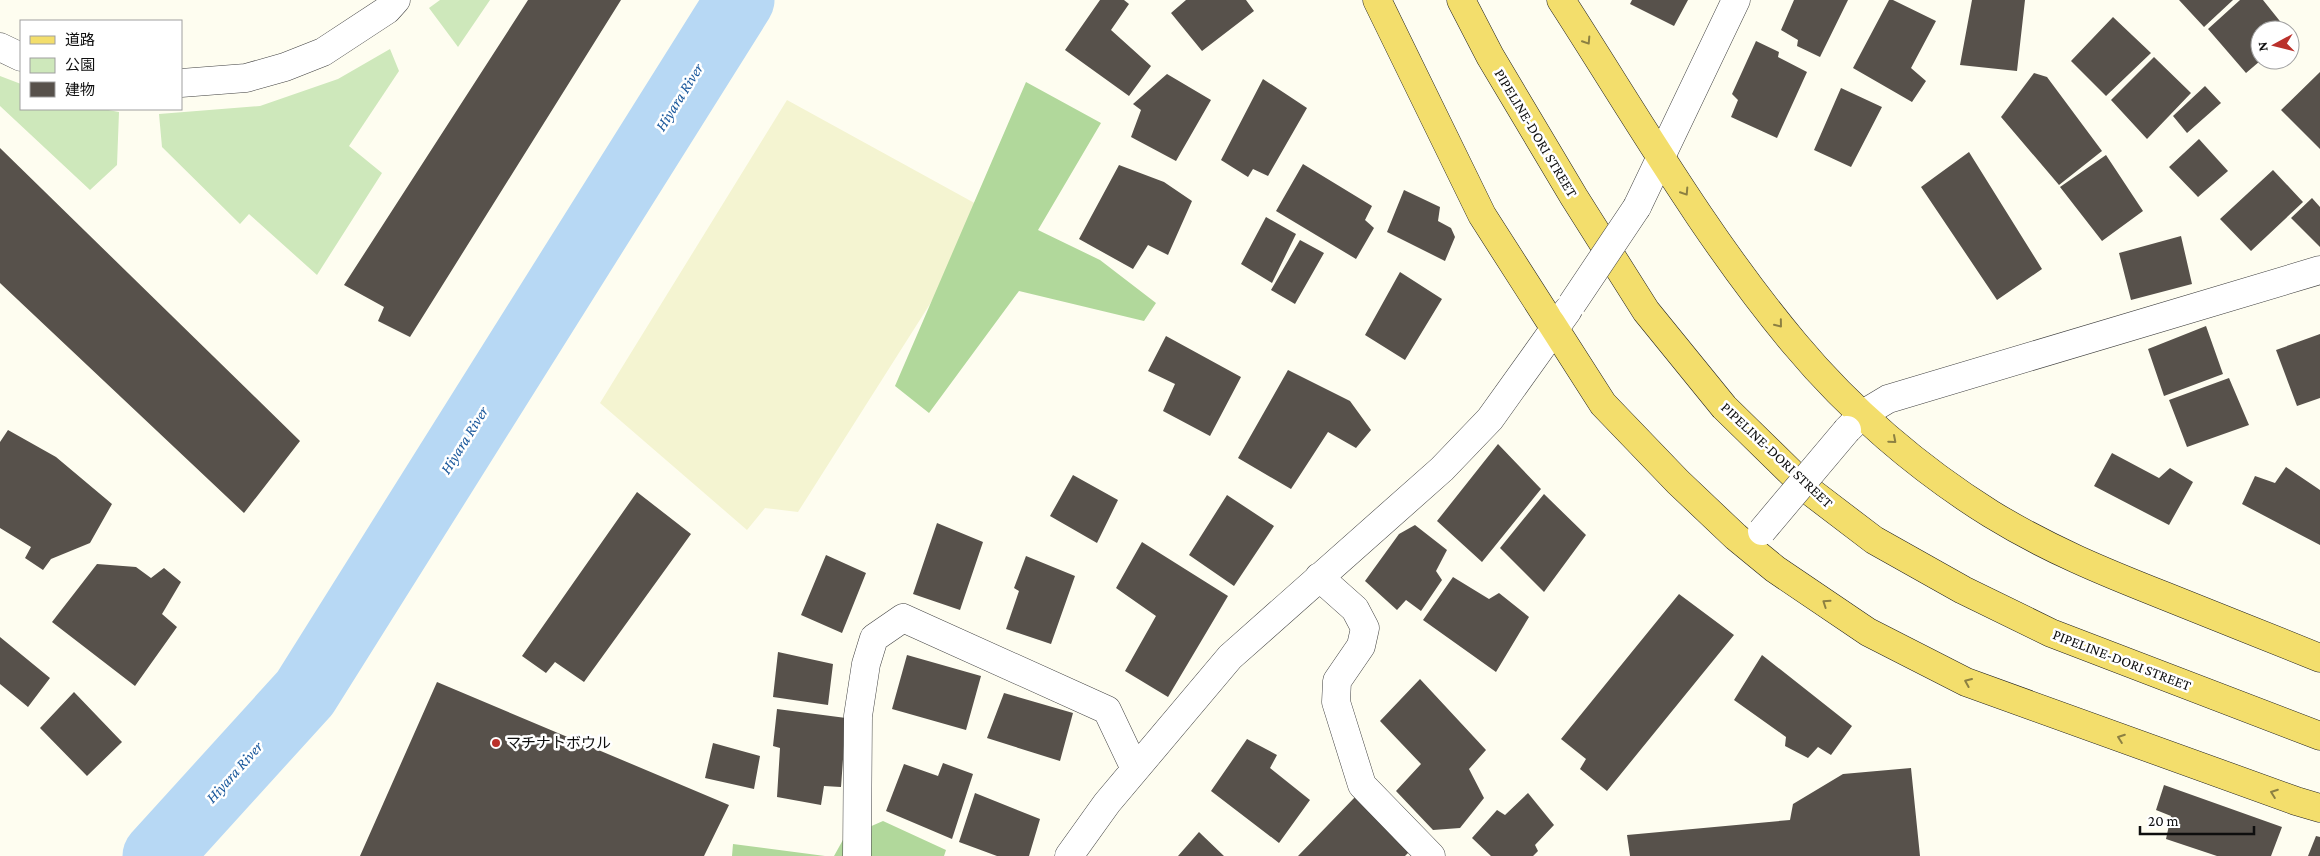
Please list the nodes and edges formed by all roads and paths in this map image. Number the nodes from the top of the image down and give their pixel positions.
1 (396, 0) edge
2 (1377, 0) edge
3 (1461, 0) edge
4 (1561, 0) edge
5 (1736, 0) edge
6 (0, 47) edge
7 (20, 57) edge
8 (182, 83) edge
9 (1662, 156) junction
10 (2320, 270) edge
11 (1554, 329) junction
12 (1855, 422) junction
13 (1755, 539) junction
14 (1319, 577) junction
15 (2320, 658) edge
16 (2320, 736) edge
17 (1135, 769) junction
18 (2320, 808) edge
19 (857, 856) edge
20 (1069, 856) edge
21 (1431, 856) edge

1 - 8 street
2 - 11 main road
3 - 16 main road, PIPELINE-DORI STREET
4 -> 9 main road
5 - 9 street
6 - 7 street
9 - 11 street, bridge
9 -> 12 main road
10 - 12 street
11 - 13 main road
11 - 14 street
12 - 13 street, bridge
12 -> 15 main road
18 -> 13 main road
14 - 17 street
14 - 21 street
17 - 19 street
17 - 20 street

